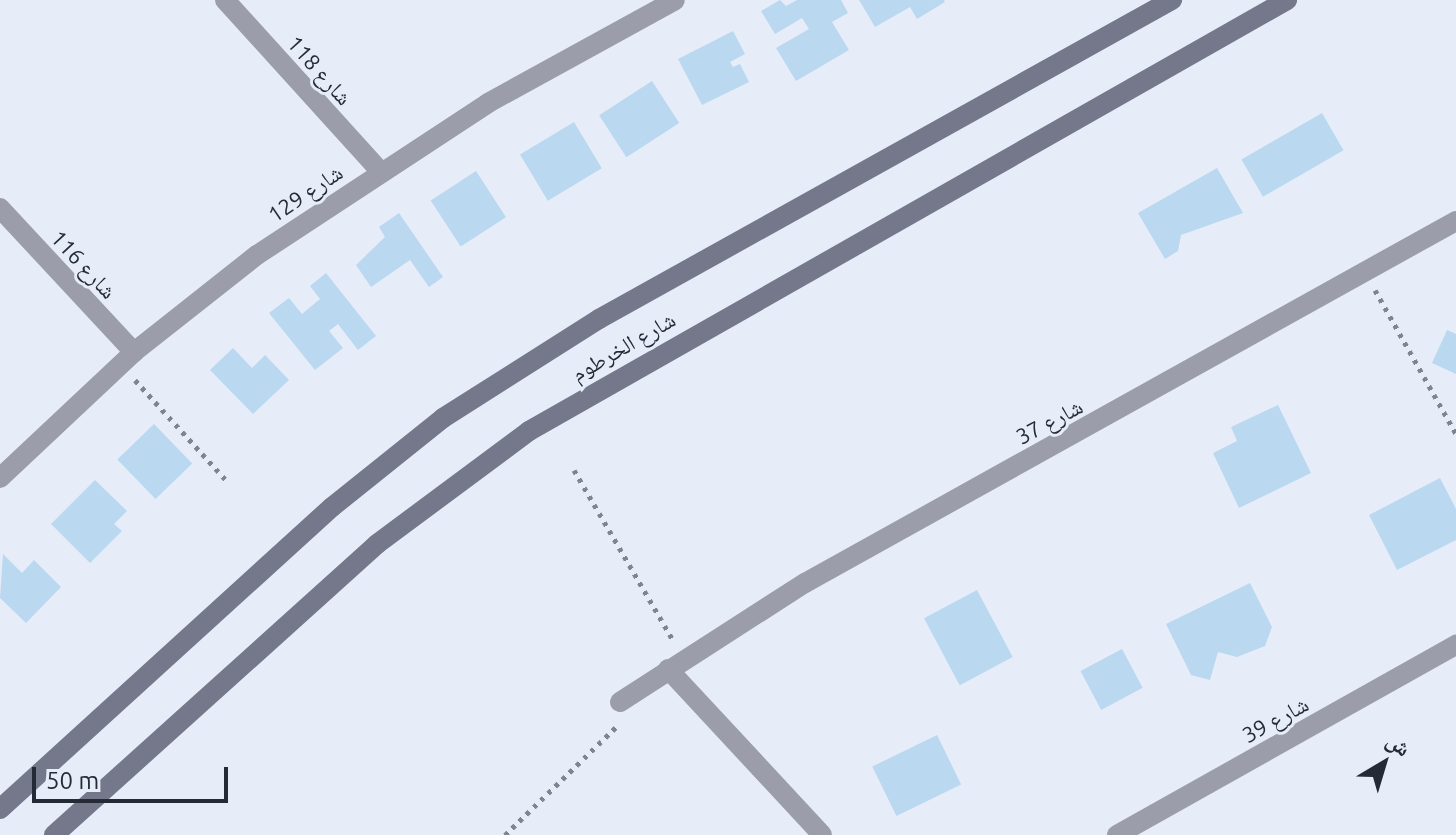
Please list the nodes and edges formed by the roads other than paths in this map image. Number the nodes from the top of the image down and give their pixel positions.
1 (225, 0) edge
2 (675, 0) edge
3 (1172, 0) edge
4 (1287, 0) edge
5 (647, 6) edge
6 (380, 171) junction
7 (0, 208) edge
8 (1456, 221) edge
9 (127, 359) junction
10 (0, 478) edge
11 (1456, 645) edge
12 (676, 664) junction
13 (617, 710) road end
14 (0, 809) edge
15 (54, 835) edge
16 (822, 835) edge
17 (1117, 835) edge

1 - 6 street, شارع 118
2 - 5 street, شارع 129
3 - 14 main road, شارع الخرطوم
4 - 15 main road, شارع الخرطوم
5 - 6 street, شارع 129
6 - 9 street, شارع 129
7 - 9 street, شارع 116
8 - 12 street, شارع 37
9 - 10 street, شارع 129
11 - 17 street, شارع 39
12 - 13 street, شارع 37
12 - 16 street

